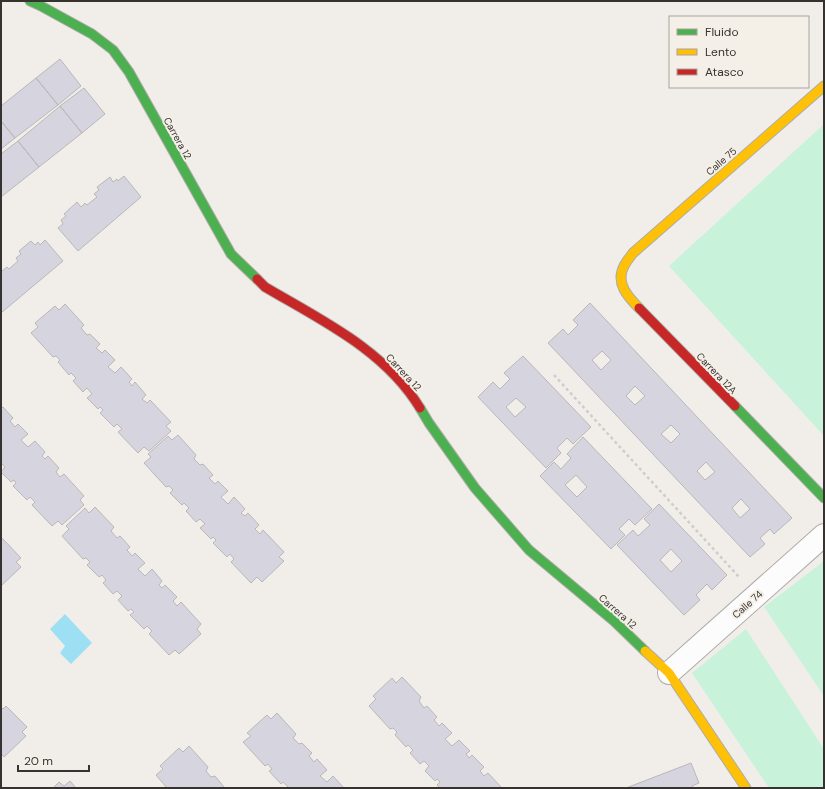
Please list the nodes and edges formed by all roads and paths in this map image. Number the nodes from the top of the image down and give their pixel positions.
1 (38, 3) edge
2 (824, 86) edge
3 (633, 253) joint
4 (554, 375) dead end
5 (824, 498) edge
6 (824, 535) edge
7 (756, 596) junction
8 (669, 673) junction
9 (746, 788) edge

1 - 8 main road, Carrera 12
2 - 3 main road, Calle 75
3 - 5 main road, Carrera 12A
4 - 7 path
6 - 7 street, Calle 74
7 - 8 street, Calle 74
8 - 9 main road, Carrera 12

